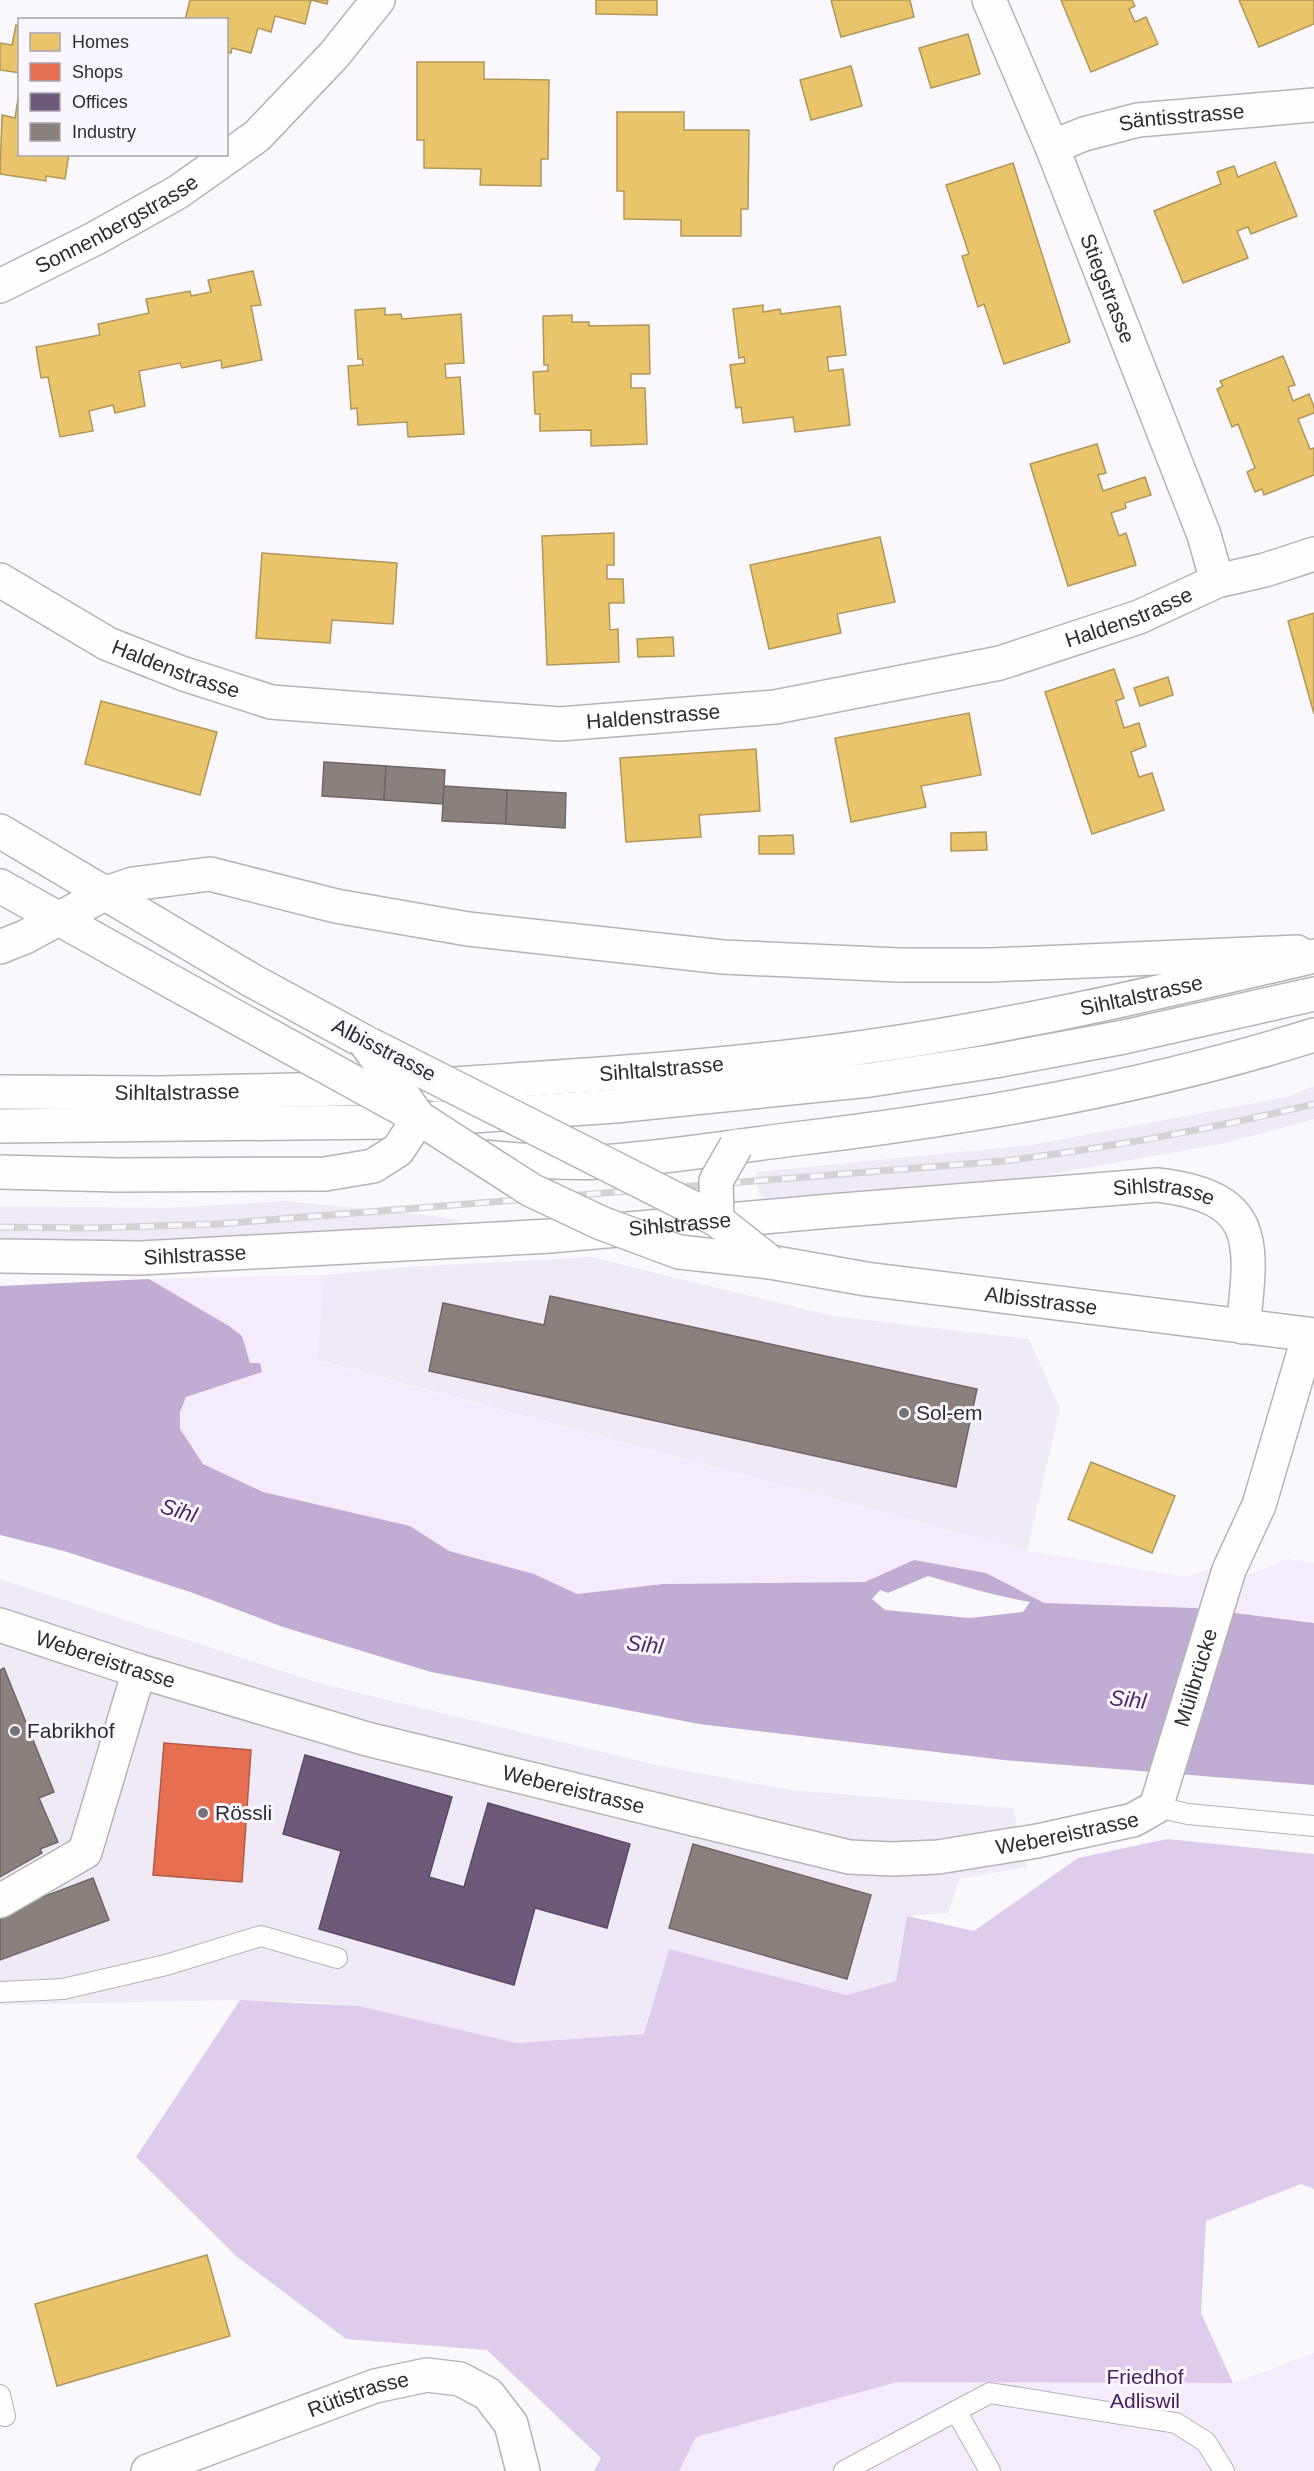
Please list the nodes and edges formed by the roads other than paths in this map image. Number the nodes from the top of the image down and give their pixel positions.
1 (378, 0) edge
2 (989, 0) edge
3 (1314, 105) edge
4 (1053, 147) junction
5 (0, 286) edge
6 (1314, 554) edge
7 (0, 580) edge
8 (1217, 581) junction
9 (0, 831) edge
10 (0, 886) edge
11 (106, 893) junction
12 (58, 918) junction
13 (0, 946) edge
14 (1314, 951) edge
15 (1314, 956) edge
16 (1314, 994) edge
17 (1314, 1035) edge
18 (365, 1042) junction
19 (0, 1092) edge
20 (419, 1118) junction
21 (0, 1126) edge
22 (736, 1146) junction
23 (482, 1157) junction
24 (599, 1162) junction
25 (0, 1173) edge
26 (717, 1220) junction
27 (0, 1256) edge
28 (770, 1262) junction
29 (1243, 1327) junction
30 (1312, 1335) edge
31 (0, 1625) edge
32 (139, 1671) junction
33 (1160, 1796) junction
34 (1314, 1826) edge
35 (0, 1901) edge
36 (337, 1958) dead end
37 (0, 1992) edge
38 (0, 2395) edge
39 (956, 2411) junction
40 (5, 2416) dead end
41 (148, 2471) edge
42 (523, 2471) edge
43 (844, 2471) edge
44 (990, 2471) edge
45 (1224, 2471) edge

1 - 5 main road, Sonnenbergstrasse
2 - 4 main road, Stiegstrasse
3 - 4 main road, Säntisstrasse
4 - 8 main road, Stiegstrasse
6 - 8 main road, Haldenstrasse
7 - 8 main road, Haldenstrasse
9 - 11 main road, Albisstrasse
10 - 12 main road, Albisstrasse
11 - 12 main road
11 - 14 main road
11 - 18 main road, Albisstrasse
12 - 13 main road
12 - 20 main road, Albisstrasse, bridge
15 - 19 main road, Sihltalstrasse
16 - 21 main road, Sihltalstrasse
17 - 22 main road
18 - 20 main road, bridge
18 - 24 main road, Albisstrasse, bridge
20 - 23 main road, Albisstrasse, bridge
20 - 25 main road, bridge
22 - 24 main road, bridge
22 - 26 main road, bridge
23 - 24 main road
23 - 28 main road, Albisstrasse, bridge
24 - 26 main road, Albisstrasse, bridge
26 - 28 main road, Albisstrasse, bridge
27 - 29 main road, Sihlstrasse
28 - 29 main road, Albisstrasse
29 - 30 main road, Albisstrasse
30 - 33 main road, Mülibrücke
31 - 32 main road, Webereistrasse
32 - 33 main road, Webereistrasse
32 - 35 main road
33 - 34 lane, Webereistrasse
36 - 37 lane
38 - 40 lane
39 - 43 lane
39 - 44 lane
39 - 45 lane
41 - 42 main road, Rütistrasse

